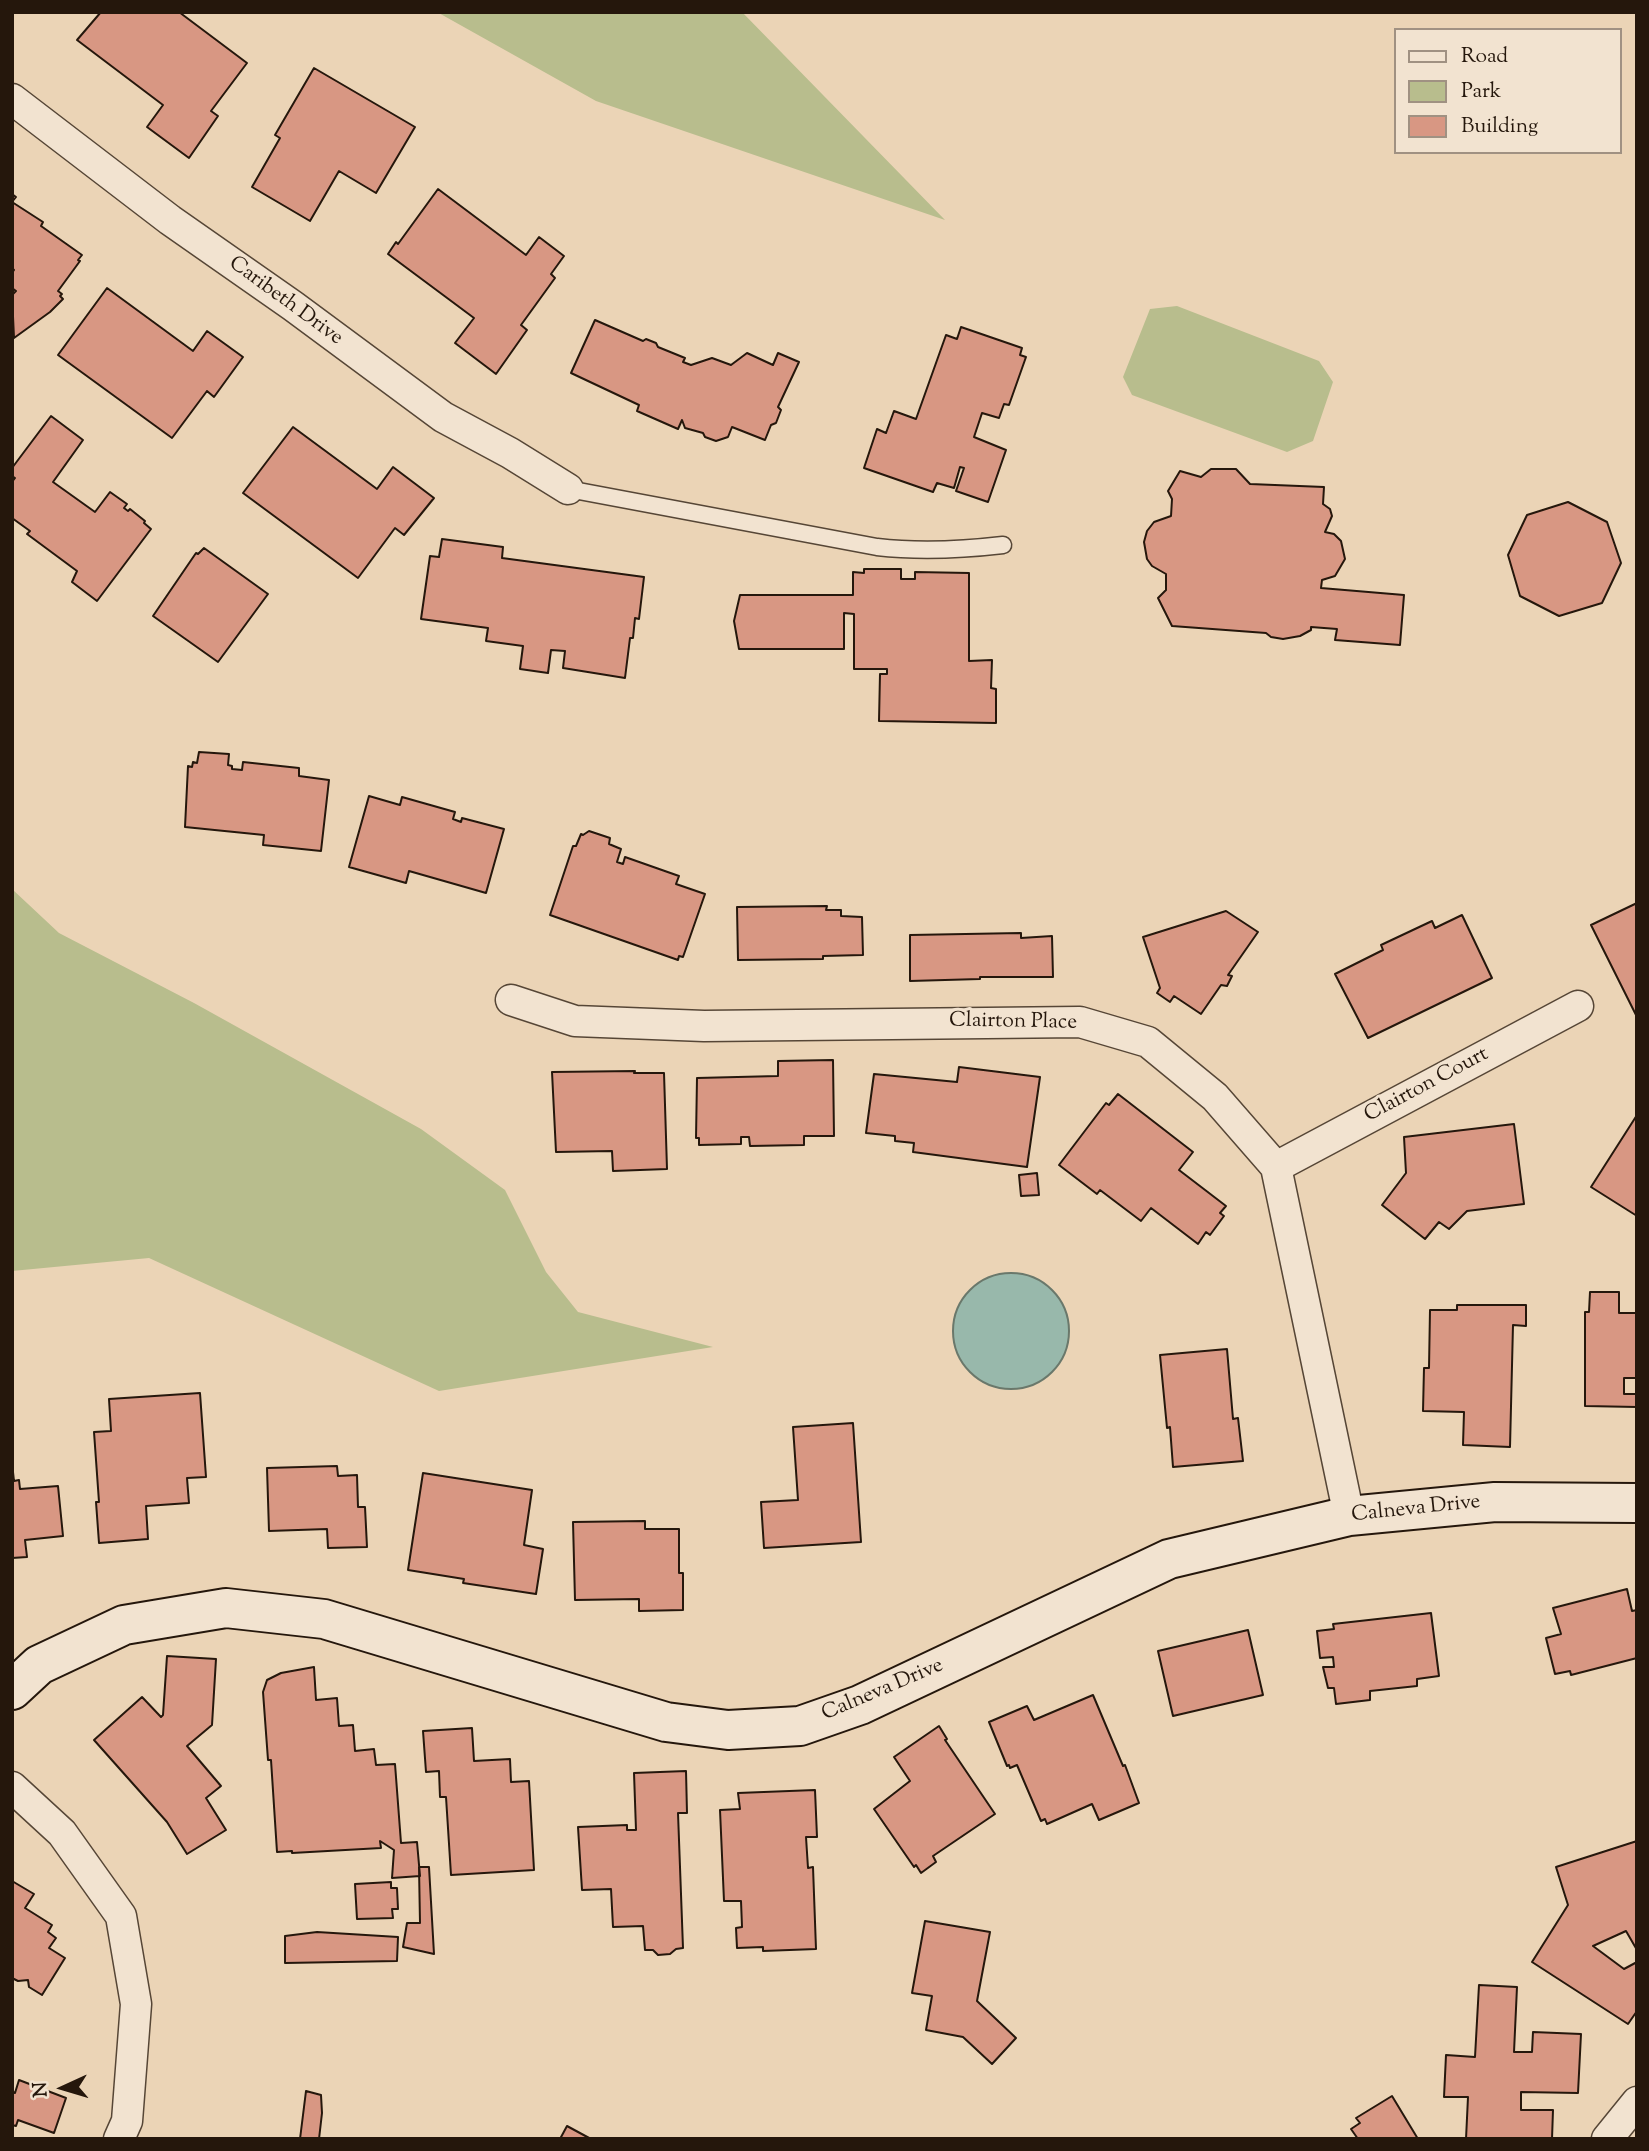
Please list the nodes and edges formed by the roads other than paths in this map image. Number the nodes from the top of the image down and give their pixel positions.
1 (12, 99) edge
2 (568, 489) joint
3 (1003, 545) dead end
4 (511, 999) dead end
5 (1578, 1006) dead end
6 (1276, 1167) junction
7 (1637, 1503) edge
8 (1349, 1516) junction
9 (12, 1690) edge
10 (12, 1787) edge
11 (1637, 2102) edge
12 (119, 2139) edge
13 (1607, 2139) edge

1 - 2 street, Caribeth Drive
2 - 3 lane
4 - 6 street, Clairton Place
5 - 6 street, Clairton Court
6 - 8 street, Clairton Place
7 - 8 main road, Calneva Drive
8 - 9 main road, Calneva Drive
10 - 12 street
11 - 13 street

